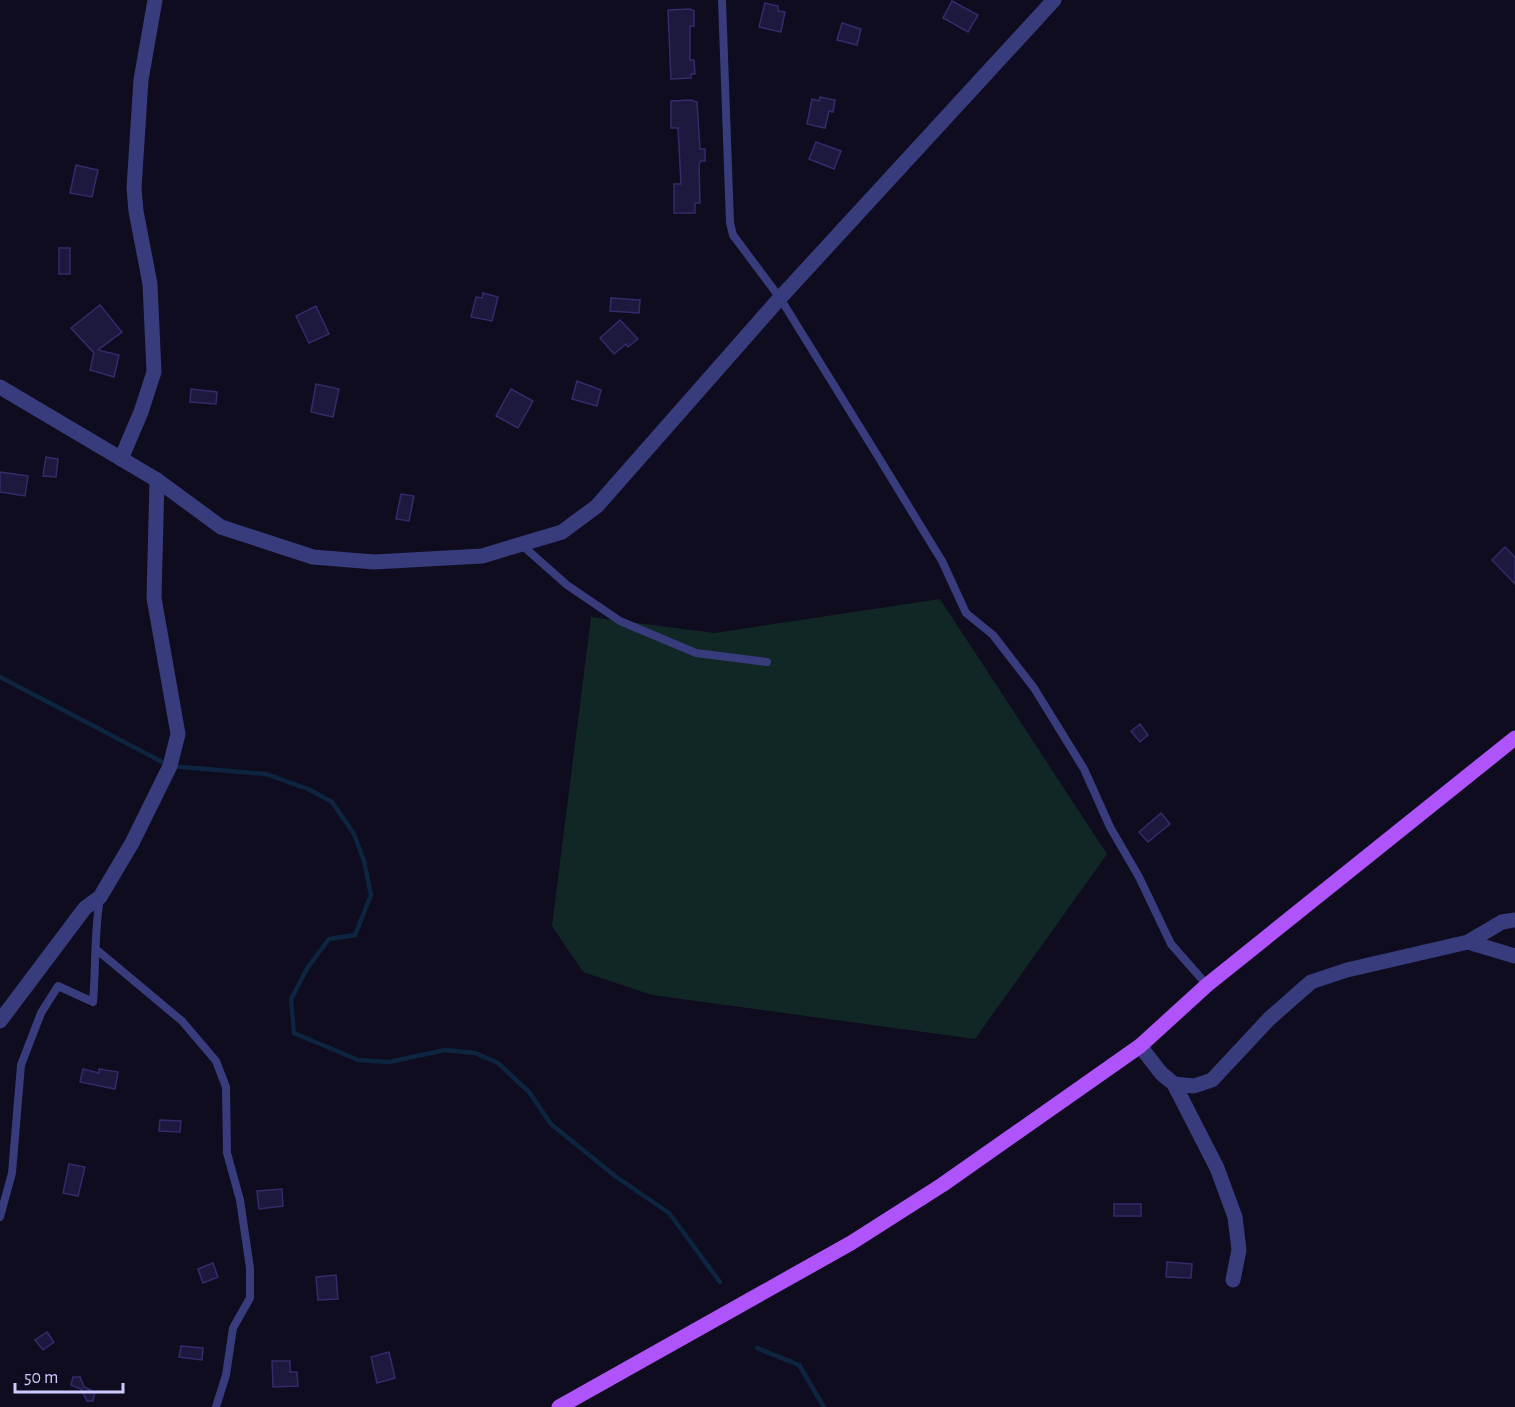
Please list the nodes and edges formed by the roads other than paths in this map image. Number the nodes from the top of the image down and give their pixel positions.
1 (155, 0) edge
2 (722, 0) edge
3 (1054, 0) edge
4 (780, 298) junction
5 (0, 387) edge
6 (121, 459) junction
7 (157, 480) junction
8 (523, 546) junction
9 (767, 662) dead end
10 (1515, 738) edge
11 (100, 897) junction
12 (1515, 920) edge
13 (1468, 942) junction
14 (97, 950) junction
15 (1515, 956) edge
16 (1207, 986) junction
17 (0, 1021) edge
18 (1140, 1046) junction
19 (1174, 1084) junction
20 (0, 1217) edge
21 (1233, 1280) dead end
22 (216, 1407) edge
23 (559, 1407) edge

1 - 6 street
2 - 4 lane
3 - 4 street
4 - 8 street
4 - 16 lane
5 - 6 street
6 - 7 street
7 - 8 street
7 - 11 street
8 - 9 lane
10 - 16 main road
11 - 14 lane
11 - 17 street
12 - 13 street
13 - 15 street
13 - 19 street
14 - 20 lane
14 - 22 lane
16 - 18 main road
18 - 19 street
18 - 23 main road
19 - 21 street

